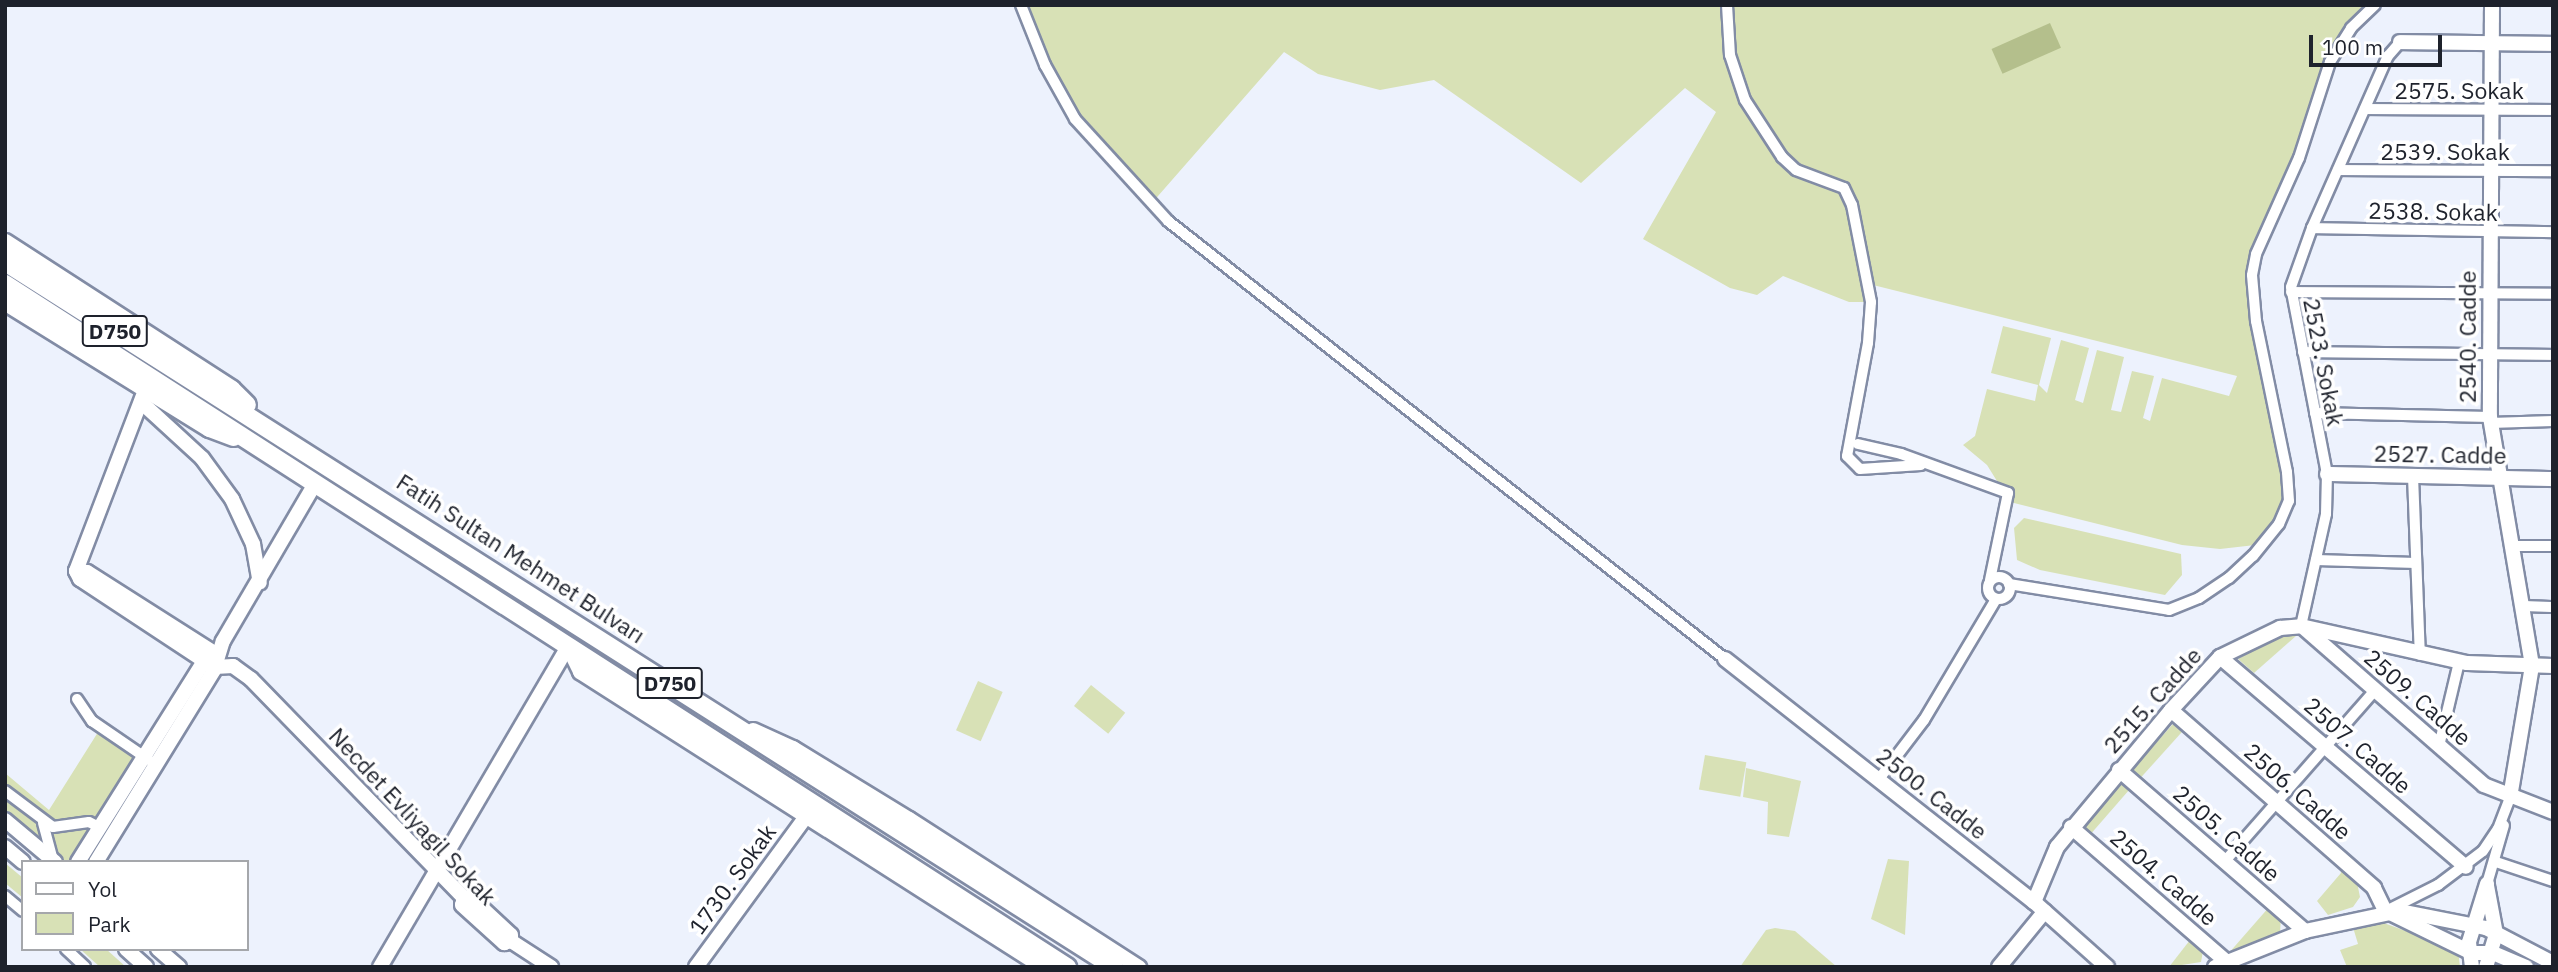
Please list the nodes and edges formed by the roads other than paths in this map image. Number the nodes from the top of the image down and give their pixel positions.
1 (1021, 5) edge
2 (1727, 5) edge
3 (2375, 5) edge
4 (2492, 5) edge
5 (2400, 42) joint
6 (2491, 43) junction
7 (2553, 44) edge
8 (2365, 109) junction
9 (2491, 109) junction
10 (2553, 110) edge
11 (2338, 170) junction
12 (2490, 171) junction
13 (2553, 172) edge
14 (2312, 228) junction
15 (2490, 232) junction
16 (2553, 232) edge
17 (5, 243) edge
18 (5, 262) edge
19 (5, 284) edge
20 (2291, 292) junction
21 (2490, 294) junction
22 (2553, 294) edge
23 (5, 301) edge
24 (2302, 352) junction
25 (2490, 354) junction
26 (2553, 355) edge
27 (143, 395) junction
28 (2315, 413) junction
29 (2490, 420) junction
30 (2553, 421) edge
31 (270, 427) junction
32 (1858, 443) dead end
33 (258, 447) junction
34 (1921, 465) junction
35 (2327, 474) junction
36 (2413, 476) junction
37 (2499, 478) junction
38 (2553, 479) edge
39 (314, 485) junction
40 (2510, 545) junction
41 (2553, 546) edge
42 (2316, 560) junction
43 (2416, 563) junction
44 (260, 582) junction
45 (1999, 584) junction
46 (2522, 606) junction
47 (2553, 607) edge
48 (2301, 625) junction
49 (1972, 633) junction
50 (568, 647) junction
51 (214, 655) junction
52 (2420, 655) junction
53 (2220, 657) junction
54 (1725, 659) joint
55 (2459, 662) junction
56 (2532, 666) junction
57 (2553, 666) edge
58 (2375, 690) junction
59 (77, 699) dead end
60 (2171, 710) junction
61 (725, 718) junction
62 (2439, 746) junction
63 (2325, 747) junction
64 (149, 760) junction
65 (2119, 770) junction
66 (1879, 779) junction
67 (5, 791) edge
68 (2510, 797) junction
69 (2276, 803) junction
70 (2553, 811) edge
71 (830, 815) junction
72 (806, 818) junction
73 (5, 820) edge
74 (43, 823) junction
75 (99, 827) junction
76 (2071, 827) junction
77 (5, 847) edge
78 (21, 860) edge
79 (53, 860) edge
80 (54, 860) edge
81 (79, 860) edge
82 (97, 860) edge
83 (875, 861) junction
84 (2225, 861) junction
85 (2496, 862) junction
86 (2466, 867) junction
87 (436, 870) junction
88 (2553, 881) edge
89 (2487, 884) junction
90 (5, 896) edge
91 (2040, 906) junction
92 (21, 909) edge
93 (2385, 911) junction
94 (2473, 925) junction
95 (2305, 931) junction
96 (2496, 934) junction
97 (2468, 950) junction
98 (68, 951) edge
99 (128, 951) edge
100 (160, 951) edge
101 (2489, 960) edge
102 (2553, 963) edge
103 (2221, 964) edge
104 (85, 967) edge
105 (146, 967) edge
106 (179, 967) edge
107 (380, 967) edge
108 (551, 967) edge
109 (696, 967) edge
110 (1042, 967) edge
111 (1067, 967) edge
112 (1114, 967) edge
113 (1139, 967) edge
114 (1999, 967) edge
115 (2107, 967) edge
116 (2472, 967) edge
117 (2526, 967) edge

1 - 54 street
2 - 34 street
3 - 45 street
4 - 6 street, 2540. Cadde
5 - 6 street
5 - 8 street, 2523. Sokak
6 - 7 street
6 - 9 street, 2540. Cadde
8 - 9 street, 2575. Sokak
8 - 11 street, 2523. Sokak
9 - 10 street, 2575. Sokak
9 - 12 street, 2540. Cadde
11 - 12 street, 2539. Sokak
11 - 14 street, 2523. Sokak
12 - 13 street, 2539. Sokak
12 - 15 street, 2540. Cadde
14 - 15 street, 2538. Sokak
14 - 20 street, 2523. Sokak
15 - 16 street, 2538. Sokak
15 - 21 street, 2540. Cadde
17 - 31 highway
18 - 31 highway, Fatih Sultan Mehmet Bulvarı / D750
19 - 33 highway, D750
20 - 21 street
20 - 24 street, 2523. Sokak
21 - 22 street
21 - 25 street, 2540. Cadde
23 - 27 highway
24 - 25 street
24 - 28 street, 2523. Sokak
25 - 26 street
25 - 29 street, 2540. Cadde
27 - 33 highway
27 - 44 street
27 - 51 street
28 - 29 street
28 - 35 street, 2523. Sokak
29 - 30 street
29 - 37 street, 2540. Cadde
31 - 61 highway, Fatih Sultan Mehmet Bulvarı / D750
32 - 34 street
33 - 39 highway, D750
34 - 45 street
35 - 36 street, 2527. Cadde
35 - 42 street, 2523. Sokak
36 - 37 street, 2527. Cadde
36 - 43 street
37 - 38 street, 2527. Cadde
37 - 40 street, 2540. Cadde
39 - 44 street
39 - 50 highway, D750
40 - 41 street
40 - 46 street, 2540. Cadde
42 - 43 street
42 - 48 street, 2523. Sokak
43 - 52 street
44 - 51 street
45 - 49 street
45 - 49 street
46 - 47 street
46 - 56 street, 2540. Cadde
48 - 52 street, 2515. Cadde
48 - 53 street, 2515. Cadde
48 - 58 street, 2509. Cadde
49 - 66 street
50 - 71 highway, D750
50 - 72 street
50 - 87 street
51 - 64 street
51 - 87 street, Necdet Evliyagil Sokak
52 - 55 street, 2515. Cadde
53 - 60 street, 2515. Cadde
53 - 63 street, 2507. Cadde
54 - 66 street, 2500. Cadde
55 - 56 street, 2515. Cadde
55 - 62 street
56 - 57 street, 2515. Cadde
56 - 68 street, 2540. Cadde
58 - 62 street, 2509. Cadde
58 - 63 street
59 - 64 street
60 - 65 street, 2515. Cadde
60 - 69 street, 2506. Cadde
61 - 112 highway, Fatih Sultan Mehmet Bulvarı / D750
61 - 113 street
62 - 68 street, 2509. Cadde
63 - 69 street
63 - 86 street, 2507. Cadde
64 - 75 street
64 - 82 street
65 - 76 street, 2515. Cadde
65 - 84 street, 2505. Cadde
66 - 91 street, 2500. Cadde
67 - 74 street
68 - 70 street, 2509. Cadde
68 - 85 street
68 - 86 street
69 - 84 street
69 - 93 street, 2506. Cadde
71 - 83 street
71 - 111 highway, D750
72 - 83 street
72 - 109 street, 1730. Sokak
73 - 79 street
74 - 75 street
74 - 80 street
75 - 81 street
76 - 91 street, 2515. Cadde
76 - 103 street, 2504. Cadde
77 - 78 street
83 - 110 street
84 - 95 street, 2505. Cadde
85 - 88 street
85 - 89 street
86 - 93 street
87 - 107 street
87 - 108 street, Necdet Evliyagil Sokak
89 - 94 street
89 - 96 street
90 - 92 street
91 - 114 street
91 - 115 street, 2500. Cadde
93 - 94 street
93 - 95 street
93 - 97 street
94 - 96 street
94 - 97 street
95 - 103 street
96 - 101 street
96 - 102 street
97 - 101 street
97 - 116 street
98 - 104 street
99 - 105 street
100 - 106 street
101 - 117 street

